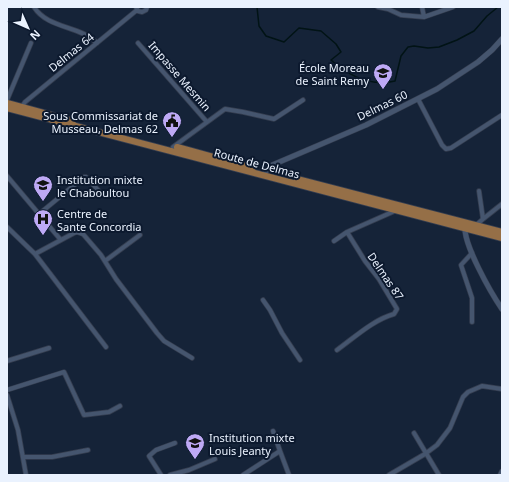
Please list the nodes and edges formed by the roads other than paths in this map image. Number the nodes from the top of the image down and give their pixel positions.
1 (34, 7) edge
2 (147, 7) edge
3 (378, 7) edge
4 (422, 7) edge
5 (453, 7) edge
6 (136, 8) edge
7 (424, 17) junction
8 (502, 39) edge
9 (31, 43) dead end
10 (97, 43) junction
11 (138, 43) dead end
12 (418, 99) junction
13 (303, 100) dead end
14 (7, 102) edge
15 (7, 108) edge
16 (21, 109) junction
17 (502, 115) edge
18 (208, 122) junction
19 (174, 146) junction
20 (264, 173) junction
21 (7, 176) edge
22 (98, 191) dead end
23 (479, 191) dead end
24 (502, 204) edge
25 (397, 208) junction
26 (40, 214) junction
27 (483, 219) junction
28 (465, 225) junction
29 (476, 226) junction
30 (7, 227) edge
31 (347, 232) junction
32 (502, 232) edge
33 (140, 235) dead end
34 (502, 238) edge
35 (60, 239) junction
36 (334, 240) dead end
37 (472, 253) junction
38 (35, 254) junction
39 (105, 261) junction
40 (502, 298) edge
41 (263, 300) dead end
42 (496, 301) junction
43 (502, 309) edge
44 (472, 322) dead end
45 (106, 347) dead end
46 (49, 348) dead end
47 (337, 350) dead end
48 (192, 358) dead end
49 (300, 360) dead end
50 (7, 361) edge
51 (502, 389) edge
52 (7, 390) edge
53 (7, 395) edge
54 (120, 406) dead end
55 (273, 431) dead end
56 (414, 434) dead end
57 (175, 443) dead end
58 (88, 450) dead end
59 (280, 451) junction
60 (426, 454) junction
61 (23, 457) junction
62 (215, 459) dead end
63 (502, 471) edge
64 (26, 475) edge
65 (161, 475) edge
66 (170, 475) edge
67 (243, 475) edge
68 (289, 475) edge
69 (389, 475) edge
70 (439, 475) edge
71 (500, 475) edge

1 - 10 street
2 - 6 street, Delmas 64
3 - 7 street
4 - 7 street
5 - 7 street
6 - 10 street, Delmas 64
8 - 12 street, Delmas 60
9 - 14 street
10 - 16 street, Delmas 64
11 - 18 street, Impasse Mesmin
12 - 17 street
12 - 20 street, Delmas 60
13 - 18 street
14 - 16 main road, Route de Delmas
15 - 16 main road, Route de Delmas
16 - 19 main road, Route de Delmas
16 - 20 main road, Route de Delmas
18 - 19 street
19 - 20 main road, Route de Delmas
20 - 25 main road, Route de Delmas
21 - 26 street
22 - 26 street
23 - 27 street
24 - 27 street
25 - 28 main road, Route de Delmas
25 - 31 street
26 - 35 street
27 - 29 street
28 - 29 main road, Route de Delmas
28 - 34 main road, Route de Delmas
28 - 37 street
29 - 32 main road, Route de Delmas
30 - 38 street
31 - 36 street
31 - 47 street, Delmas 87
33 - 39 street
35 - 38 street
35 - 39 street
37 - 42 street
37 - 44 street
38 - 45 street
39 - 48 street
40 - 42 street
41 - 49 street
42 - 43 street
46 - 50 street
51 - 60 street
52 - 54 street
53 - 61 street
55 - 59 street
56 - 60 street
57 - 65 street
58 - 61 street
59 - 67 street
59 - 68 street
60 - 69 street
60 - 70 street
61 - 64 street
62 - 66 street
63 - 71 street

